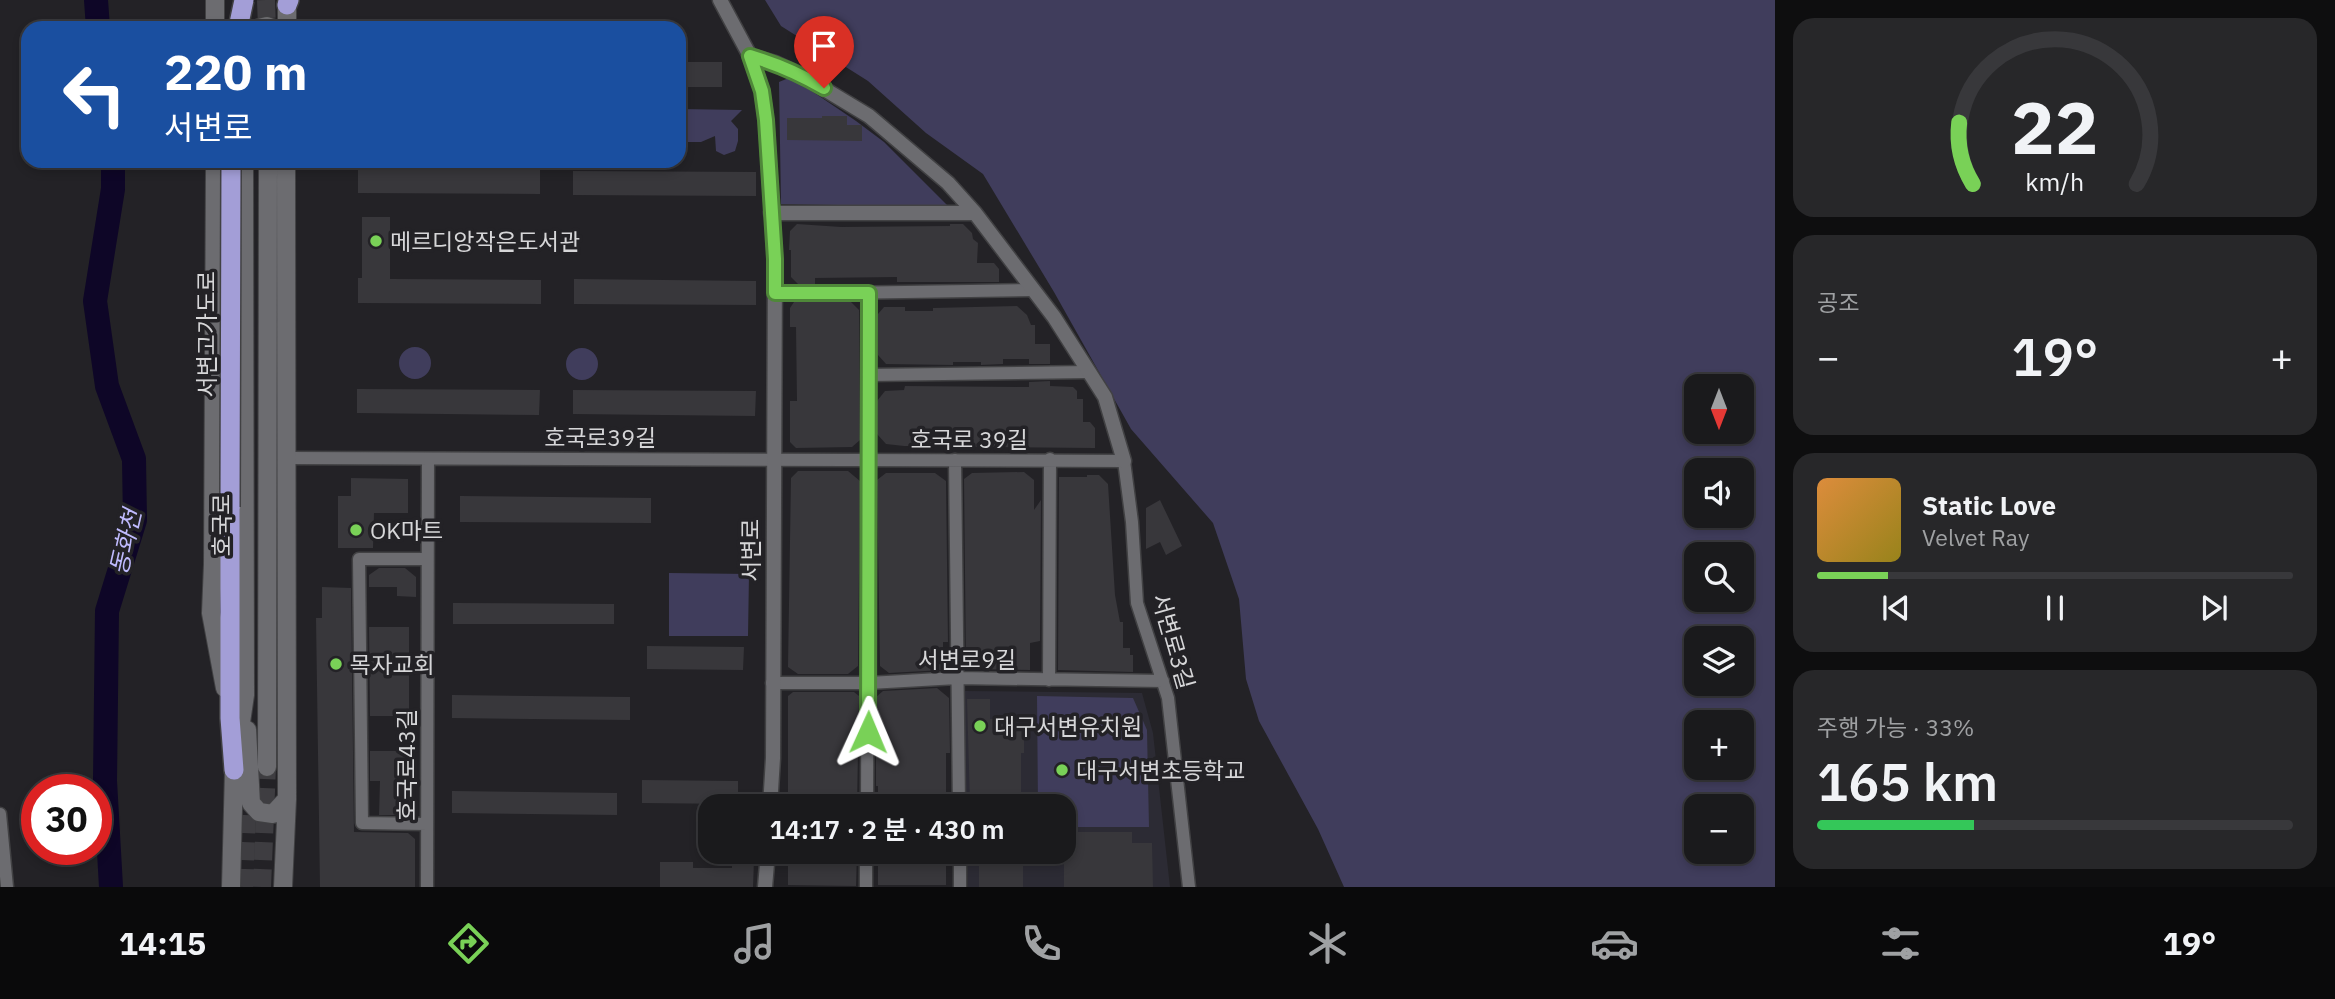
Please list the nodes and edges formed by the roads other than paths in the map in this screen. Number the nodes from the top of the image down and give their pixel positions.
1 (215, 0) edge
2 (243, 0) edge
3 (720, 0) edge
4 (288, 2) edge
5 (215, 21) edge
6 (241, 21) edge
7 (287, 21) edge
8 (750, 56) junction
9 (215, 168) edge
10 (231, 168) edge
11 (244, 168) edge
12 (268, 168) edge
13 (286, 168) edge
14 (771, 213) junction
15 (975, 213) junction
16 (244, 249) junction
17 (1034, 290) junction
18 (775, 293) junction
19 (869, 293) junction
20 (215, 305) junction
21 (1088, 372) junction
22 (869, 375) junction
23 (286, 458) junction
24 (428, 458) junction
25 (773, 459) junction
26 (869, 460) junction
27 (955, 460) junction
28 (1049, 460) junction
29 (1124, 461) junction
30 (427, 559) junction
31 (957, 678) junction
32 (1049, 680) junction
33 (1163, 681) junction
34 (772, 683) junction
35 (869, 683) junction
36 (245, 695) junction
37 (230, 718) junction
38 (267, 767) tunnel mouth
39 (234, 770) junction
40 (771, 794) edge
41 (867, 794) edge
42 (959, 794) edge
43 (287, 799) junction
44 (0, 814) edge
45 (427, 824) junction
46 (1, 834) edge
47 (767, 864) edge
48 (866, 864) edge
49 (960, 864) edge
50 (7, 887) edge
51 (231, 887) edge
52 (283, 887) edge
53 (427, 887) edge
54 (765, 887) edge
55 (866, 887) edge
56 (960, 887) edge
57 (1189, 887) edge

1 - 5 main road
2 - 6 highway, bridge
3 - 8 street, 서변로
4 - 7 main road
8 - 14 street, 서변로
8 - 15 street, 서변로3길
9 - 20 main road
10 - 37 highway, 서변고가도로, bridge
11 - 16 main road, 호국로
12 - 38 main road, 호국로
13 - 23 main road
14 - 15 street
14 - 18 street, 서변로
15 - 17 street, 서변로3길
16 - 20 main road
16 - 36 main road, 호국로
17 - 19 street
17 - 21 street, 서변로3길
18 - 19 street
18 - 25 street, 서변로
19 - 22 street
20 - 37 main road
21 - 22 street
21 - 29 street, 서변로3길
22 - 26 street
23 - 24 street, 호국로39길
23 - 43 main road
24 - 25 street, 호국로39길
24 - 30 street
25 - 26 street, 호국로 39길
25 - 34 street, 서변로
26 - 27 street, 호국로 39길
26 - 35 street
27 - 28 street, 호국로 39길
27 - 31 street
28 - 29 street, 호국로 39길
28 - 32 street
29 - 33 street, 서변로3길
30 - 45 street, 호국로43길
30 - 45 street
31 - 32 street, 서변로9길
31 - 35 street, 서변로9길
31 - 42 street
32 - 33 street, 서변로9길
33 - 57 street, 서변로3길
34 - 35 street, 서변로9길
34 - 40 street, 서변로
35 - 41 street
36 - 39 main road, 호국로
36 - 43 main road
37 - 39 highway, 서변고가도로
39 - 51 main road, 호국로
43 - 52 main road
44 - 46 street
45 - 53 street, 호국로43길
46 - 50 street
47 - 54 street
48 - 55 street
49 - 56 street

